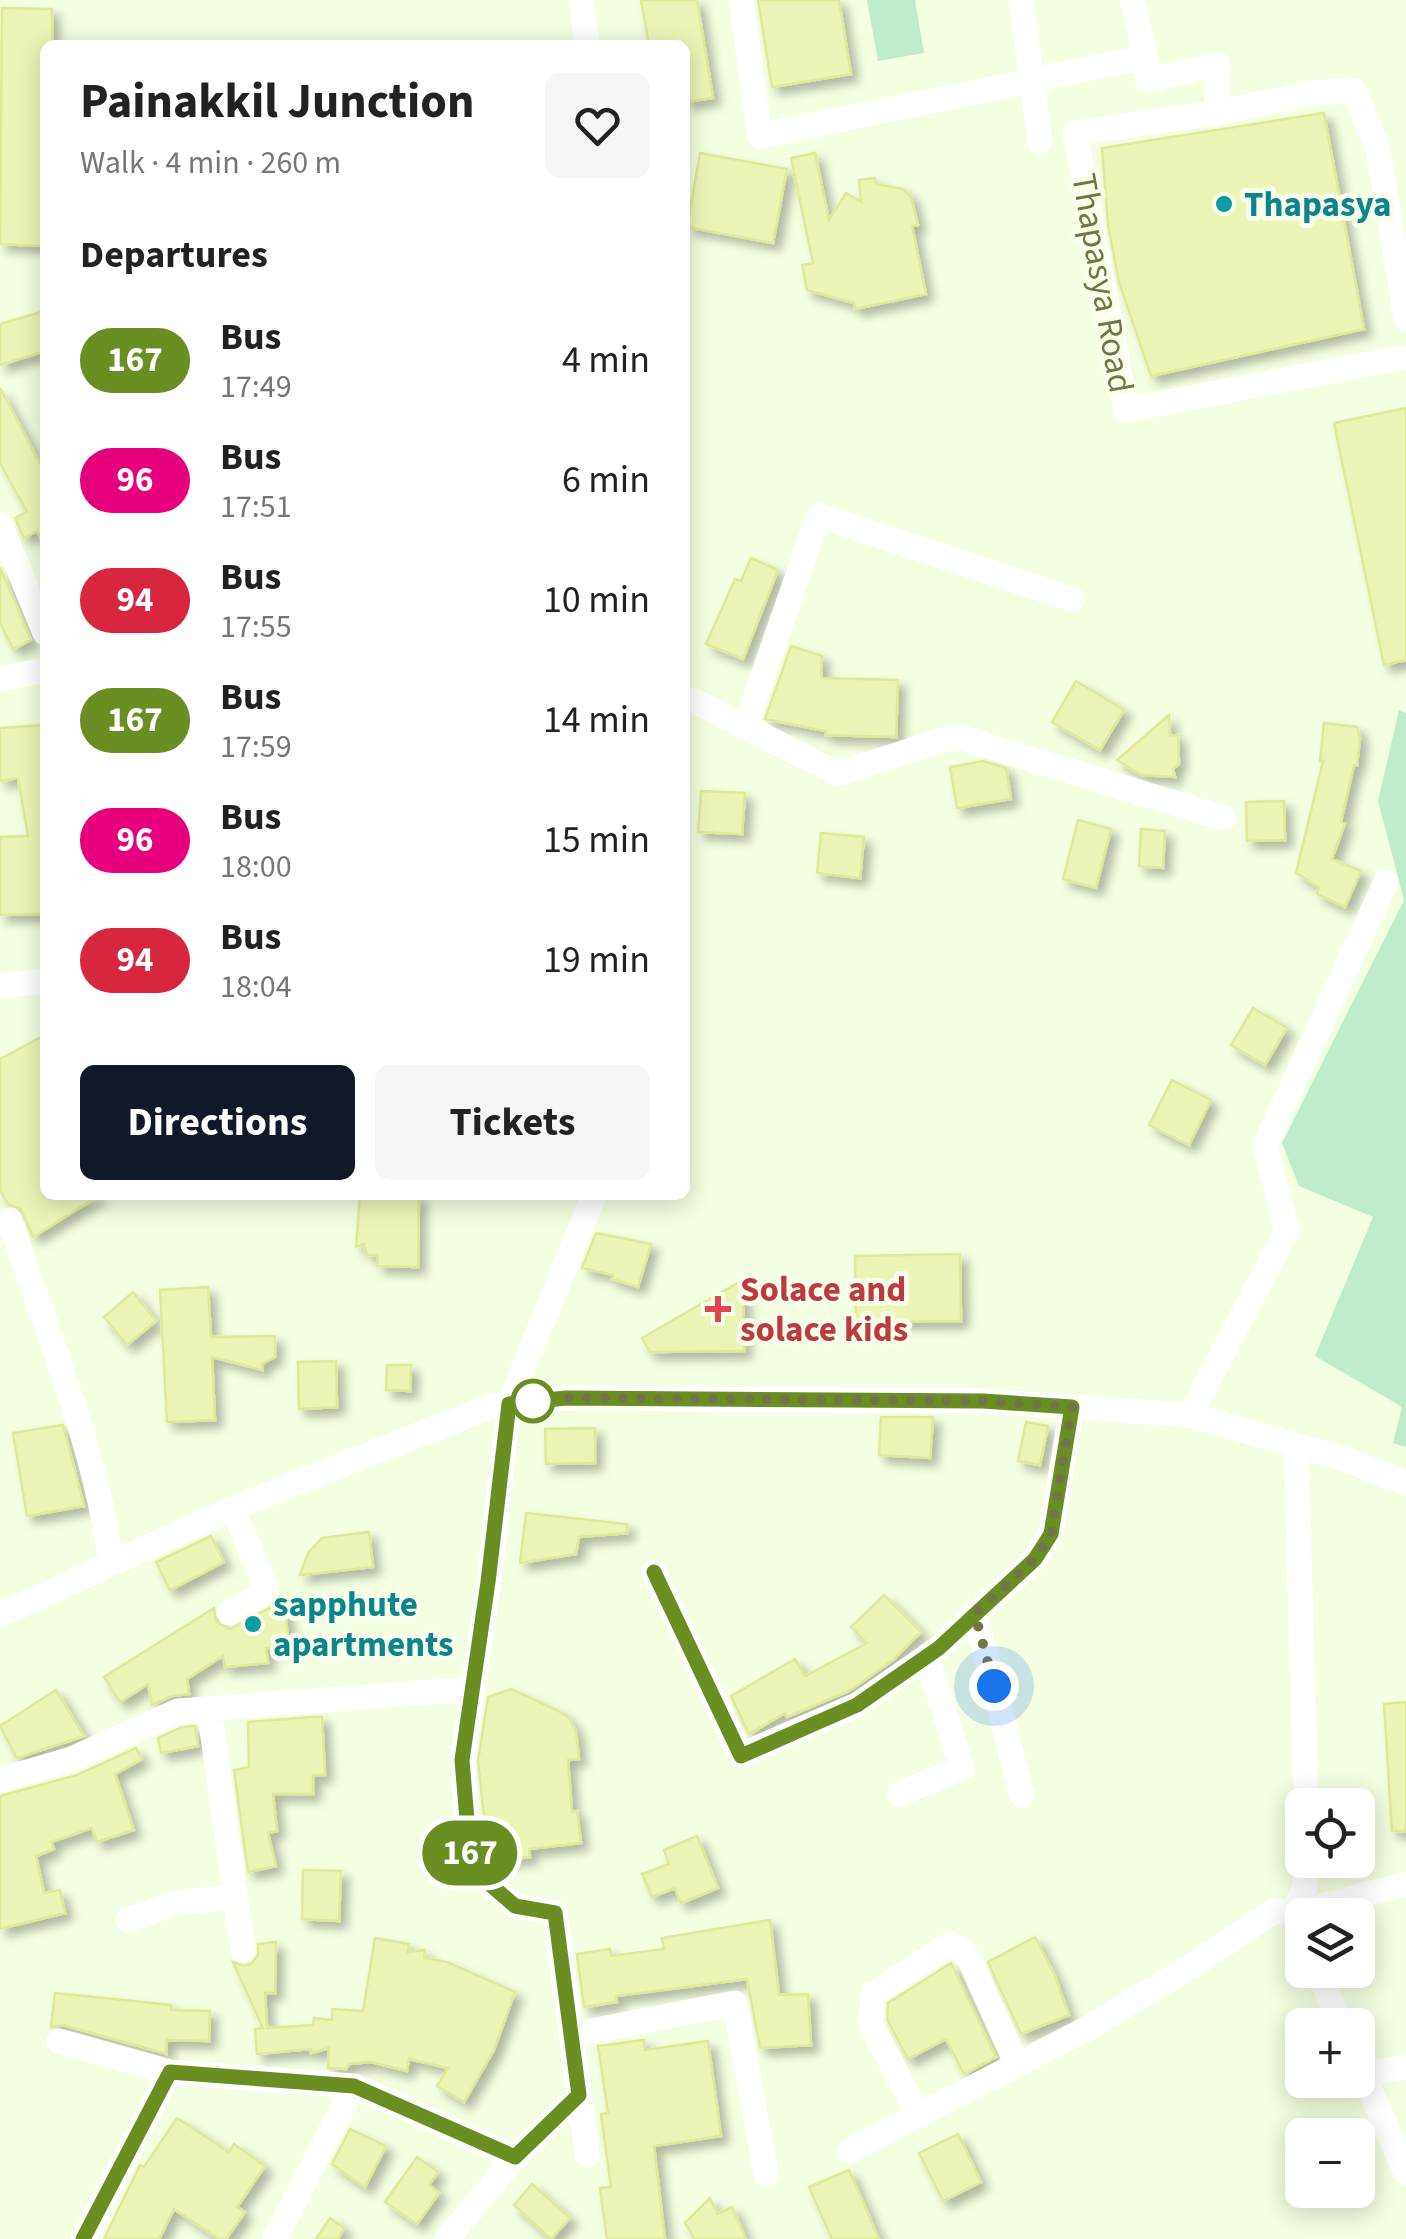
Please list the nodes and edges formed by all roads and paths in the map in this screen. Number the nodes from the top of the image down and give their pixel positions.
1 (581, 0) edge
2 (742, 0) edge
3 (1021, 0) edge
4 (1132, 0) edge
5 (586, 40) edge
6 (1146, 57) junction
7 (1033, 80) junction
8 (1216, 112) junction
9 (1040, 141) dead end
10 (1406, 320) edge
11 (1406, 357) edge
12 (0, 524) edge
13 (1072, 599) dead end
14 (40, 621) edge
15 (40, 671) edge
16 (0, 679) edge
17 (690, 701) edge
18 (745, 727) junction
19 (1224, 818) dead end
20 (1386, 882) dead end
21 (40, 982) edge
22 (0, 986) edge
23 (592, 1200) edge
24 (10, 1220) dead end
25 (509, 1404) junction
26 (1072, 1407) junction
27 (1190, 1415) junction
28 (1296, 1446) junction
29 (1406, 1483) edge
30 (233, 1508) junction
31 (111, 1564) junction
32 (654, 1572) dead end
33 (229, 1613) dead end
34 (975, 1614) junction
35 (0, 1615) edge
36 (927, 1656) junction
37 (473, 1689) junction
38 (209, 1708) junction
39 (0, 1780) edge
40 (1306, 1788) edge
41 (900, 1794) dead end
42 (1022, 1794) dead end
43 (1406, 1884) edge
44 (236, 1897) junction
45 (1368, 1898) edge
46 (1285, 1917) edge
47 (128, 1920) dead end
48 (243, 1950) dead end
49 (571, 2035) junction
50 (59, 2041) dead end
51 (1016, 2065) junction
52 (1406, 2067) edge
53 (1375, 2068) edge
54 (170, 2072) junction
55 (354, 2086) junction
56 (579, 2095) junction
57 (1373, 2098) edge
58 (918, 2116) junction
59 (850, 2151) dead end
60 (587, 2155) dead end
61 (515, 2157) junction
62 (766, 2174) dead end
63 (1406, 2174) edge
64 (83, 2239) edge
65 (275, 2239) edge
66 (448, 2239) edge

1 - 5 street
2 - 7 street
3 - 7 street
4 - 6 street
6 - 7 street
6 - 8 street
7 - 9 street
8 - 10 street, Thapasya Road
8 - 11 street, Thapasya Road
12 - 14 street
13 - 18 street
15 - 16 street
17 - 18 street
18 - 19 street
20 - 27 street
21 - 22 street
23 - 25 street
24 - 31 street
25 - 26 street
25 - 30 street
25 - 37 street
26 - 27 street
26 - 34 street
27 - 28 street
28 - 29 street
28 - 40 street
30 - 31 street
30 - 33 street
31 - 35 street
32 - 36 street
34 - 36 street
34 - 42 street
36 - 41 street
37 - 38 street
37 - 49 street
38 - 39 street
38 - 44 street
43 - 45 street
44 - 47 street
44 - 48 street
46 - 51 street
49 - 56 street
49 - 62 street
50 - 54 street
51 - 58 street
51 - 58 street
52 - 53 street
54 - 55 street
54 - 64 street
55 - 61 street
55 - 65 street
56 - 60 street
56 - 61 street
57 - 63 street
58 - 59 street
61 - 66 street

